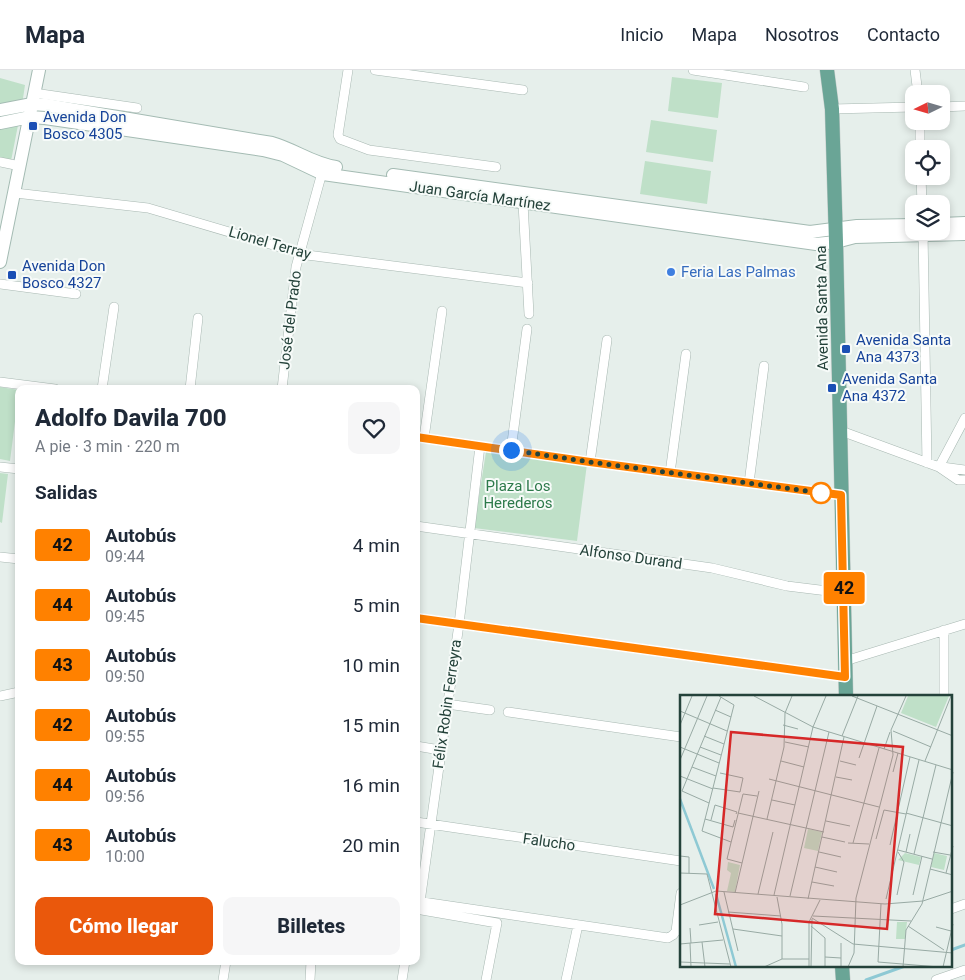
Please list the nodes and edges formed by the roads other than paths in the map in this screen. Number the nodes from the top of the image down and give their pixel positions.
1 (39, 70) edge
2 (348, 70) edge
3 (375, 70) edge
4 (693, 70) edge
5 (827, 70) edge
6 (915, 70) edge
7 (917, 85) edge
8 (804, 87) dead end
9 (523, 90) dead end
10 (33, 98) junction
11 (965, 106) edge
12 (905, 107) edge
13 (950, 107) edge
14 (137, 108) dead end
15 (832, 109) junction
16 (0, 110) edge
17 (30, 117) junction
18 (0, 123) edge
19 (0, 162) edge
20 (20, 166) junction
21 (496, 167) dead end
22 (323, 169) junction
23 (15, 192) junction
24 (523, 202) junction
25 (965, 223) edge
26 (950, 224) edge
27 (905, 225) edge
28 (905, 234) edge
29 (950, 234) edge
30 (965, 234) edge
31 (836, 235) junction
32 (923, 240) edge
33 (299, 254) junction
34 (0, 262) edge
35 (528, 283) junction
36 (0, 284) edge
37 (76, 294) dead end
38 (114, 307) dead end
39 (442, 310) dead end
40 (529, 314) dead end
41 (198, 318) dead end
42 (527, 329) dead end
43 (606, 340) dead end
44 (686, 354) dead end
45 (764, 366) dead end
46 (0, 382) edge
47 (24, 385) edge
48 (103, 385) edge
49 (190, 385) edge
50 (282, 385) edge
51 (965, 418) edge
52 (841, 431) junction
53 (420, 437) edge
54 (480, 446) junction
55 (511, 450) junction
56 (590, 462) junction
57 (927, 462) junction
58 (939, 466) junction
59 (0, 467) edge
60 (15, 469) edge
61 (965, 470) edge
62 (670, 473) junction
63 (965, 480) edge
64 (749, 483) junction
65 (841, 495) junction
66 (420, 527) edge
67 (470, 534) junction
68 (0, 556) edge
69 (15, 559) edge
70 (844, 593) junction
71 (420, 619) edge
72 (458, 624) junction
73 (965, 624) edge
74 (944, 630) junction
75 (845, 661) junction
76 (845, 677) junction
77 (15, 693) edge
78 (846, 695) edge
79 (944, 695) edge
80 (0, 696) edge
81 (446, 704) junction
82 (490, 710) dead end
83 (508, 712) dead end
84 (680, 737) edge
85 (420, 747) edge
86 (440, 750) junction
87 (420, 823) edge
88 (430, 824) junction
89 (680, 861) edge
90 (420, 891) edge
91 (680, 901) edge
92 (420, 904) edge
93 (420, 904) edge
94 (965, 904) edge
95 (952, 909) edge
96 (578, 925) junction
97 (225, 965) edge
98 (311, 965) edge
99 (404, 965) edge
100 (965, 970) edge
101 (223, 980) edge
102 (310, 980) edge
103 (402, 980) edge
104 (486, 980) edge
105 (566, 980) edge
106 (936, 980) edge

1 - 10 main road
2 - 21 street
3 - 9 street
4 - 8 street
5 - 15 main road, Avenida Santa Ana
6 - 7 street
10 - 14 street
10 - 16 main road, Juan García Martínez
10 - 17 main road
10 - 22 main road, Juan García Martínez
11 - 13 street
12 - 15 street
15 - 31 main road, Avenida Santa Ana
17 - 18 main road, Juan García Martínez
17 - 20 main road
17 - 22 main road, Juan García Martínez
19 - 20 street
20 - 23 main road
22 - 24 main road, Juan García Martínez
22 - 31 main road, Juan García Martínez
22 - 33 street, José del Prado
23 - 33 street, Lionel Terray
23 - 34 main road
24 - 31 main road, Juan García Martínez
24 - 35 street
25 - 26 main road
27 - 31 main road, Juan García Martínez
28 - 31 main road, Juan García Martínez
29 - 30 main road, Juan García Martínez
31 - 52 main road, Avenida Santa Ana
32 - 57 street
33 - 35 street, Lionel Terray
33 - 50 street, José del Prado
35 - 40 street
36 - 37 street
38 - 48 street
39 - 53 street
41 - 49 street
42 - 55 street
43 - 56 street
44 - 62 street
45 - 64 street
46 - 47 street
51 - 58 street
52 - 57 street
52 - 65 main road, Avenida Santa Ana
53 - 54 street
54 - 55 street
54 - 67 street, Félix Robin Ferreyra
55 - 56 street
56 - 62 street
57 - 58 street
58 - 61 street
58 - 63 street
59 - 60 street
62 - 64 street
64 - 65 street
65 - 70 main road, Avenida Santa Ana
66 - 67 street, Alfonso Durand
67 - 70 street, Alfonso Durand
67 - 72 street, Félix Robin Ferreyra
68 - 69 street
70 - 75 main road, Avenida Santa Ana
71 - 72 street
72 - 76 street
72 - 81 street, Félix Robin Ferreyra
73 - 74 street
74 - 75 street
74 - 79 street
75 - 76 main road, Avenida Santa Ana
76 - 78 main road, Avenida Santa Ana
77 - 80 street
81 - 82 street
81 - 86 street, Félix Robin Ferreyra
83 - 84 street
85 - 86 street
86 - 88 street, Félix Robin Ferreyra
87 - 88 street, Falucho
88 - 89 street, Falucho
88 - 90 street, Félix Robin Ferreyra
91 - 96 street
92 - 96 street
93 - 104 street
94 - 95 street
96 - 105 street
97 - 101 street
98 - 102 street
99 - 103 street
100 - 106 street

